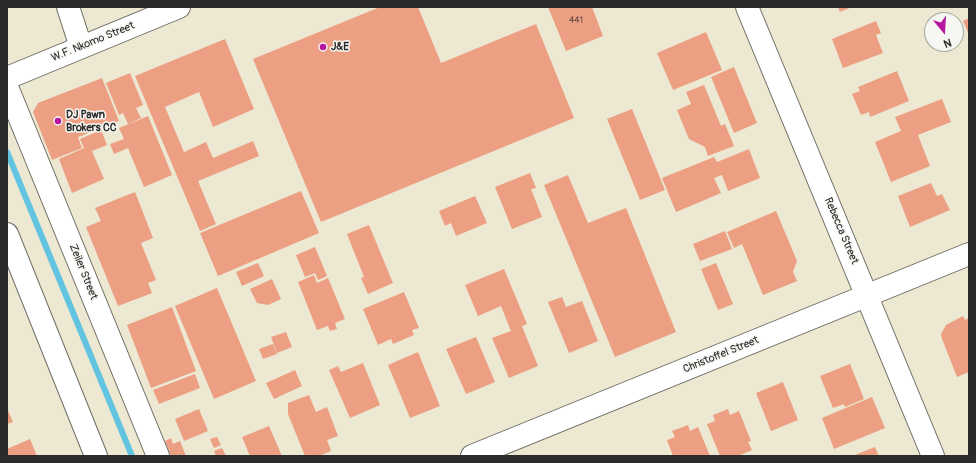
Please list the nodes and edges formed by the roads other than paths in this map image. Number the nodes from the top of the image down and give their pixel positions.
1 (68, 7) edge
2 (179, 7) edge
3 (747, 7) edge
4 (81, 47) junction
5 (7, 78) edge
6 (7, 87) edge
7 (9, 245) edge
8 (969, 254) edge
9 (867, 296) junction
10 (96, 456) edge
11 (158, 456) edge
12 (472, 456) edge
13 (934, 456) edge

1 - 4 street
2 - 4 street, W.F. Nkomo Street
3 - 9 street, Rebecca Street
4 - 5 street, W.F. Nkomo Street
6 - 11 street, Zeiler Street
7 - 10 street
8 - 9 street, Christoffel Street
9 - 12 street, Christoffel Street
9 - 13 street, Rebecca Street

